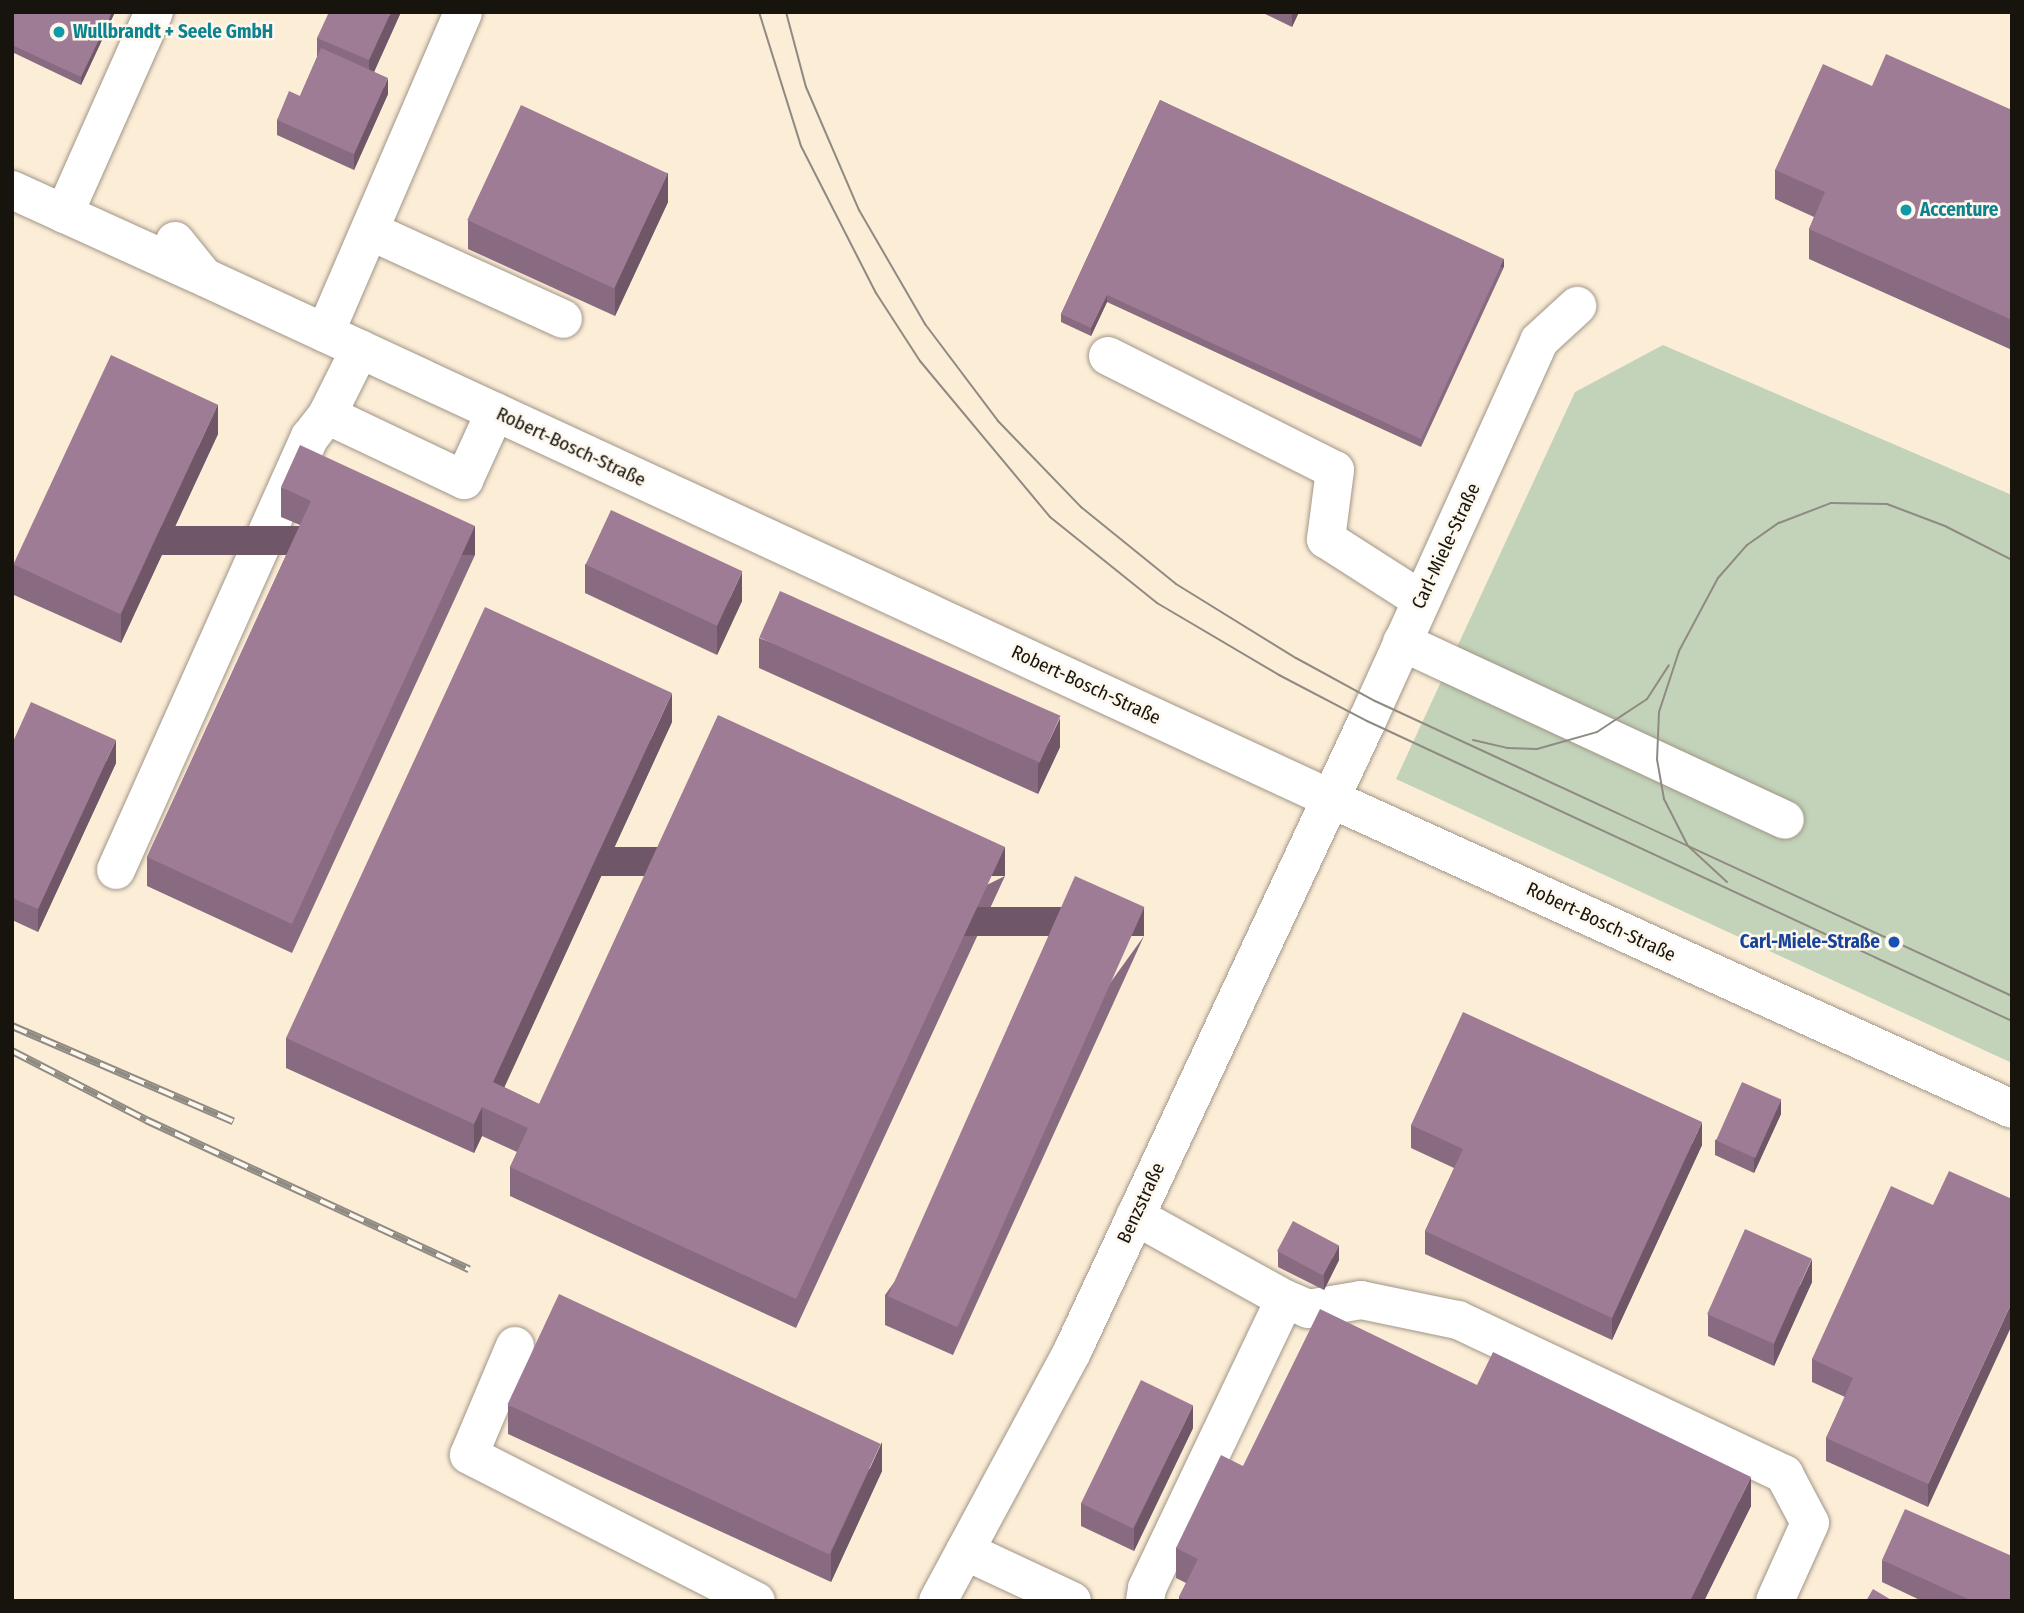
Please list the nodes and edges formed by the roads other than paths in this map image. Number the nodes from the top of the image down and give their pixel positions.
1 (154, 12) edge
2 (463, 12) edge
3 (12, 190) edge
4 (64, 214) junction
5 (370, 231) junction
6 (175, 241) dead end
7 (204, 277) junction
8 (1577, 306) dead end
9 (563, 319) dead end
10 (325, 333) junction
11 (360, 349) junction
12 (1108, 356) dead end
13 (495, 412) junction
14 (327, 415) junction
15 (1421, 600) junction
16 (1402, 642) junction
17 (1329, 798) junction
18 (1785, 820) dead end
19 (116, 870) dead end
20 (2012, 1109) edge
21 (1135, 1216) junction
22 (1285, 1299) junction
23 (515, 1346) dead end
24 (965, 1551) junction
25 (756, 1601) edge
26 (938, 1601) edge
27 (1072, 1601) edge
28 (1145, 1601) edge
29 (1774, 1601) edge

1 - 4 street
2 - 5 street
3 - 4 street
4 - 7 street
5 - 9 street
5 - 10 street
6 - 7 street, Robert-Bosch-Straße
7 - 10 street, Robert-Bosch-Straße
8 - 15 street, Carl-Miele-Straße
10 - 11 street, Robert-Bosch-Straße
11 - 13 street, Robert-Bosch-Straße
11 - 14 street
12 - 15 street
13 - 14 street
13 - 17 street, Robert-Bosch-Straße
14 - 19 street
15 - 16 street, Carl-Miele-Straße
16 - 17 street, Carl-Miele-Straße
16 - 18 street
17 - 20 street, Robert-Bosch-Straße
17 - 21 street, Benzstraße
21 - 22 street
21 - 24 street, Benzstraße
22 - 28 street
22 - 29 street
23 - 25 street
24 - 26 street, Benzstraße
24 - 27 street

